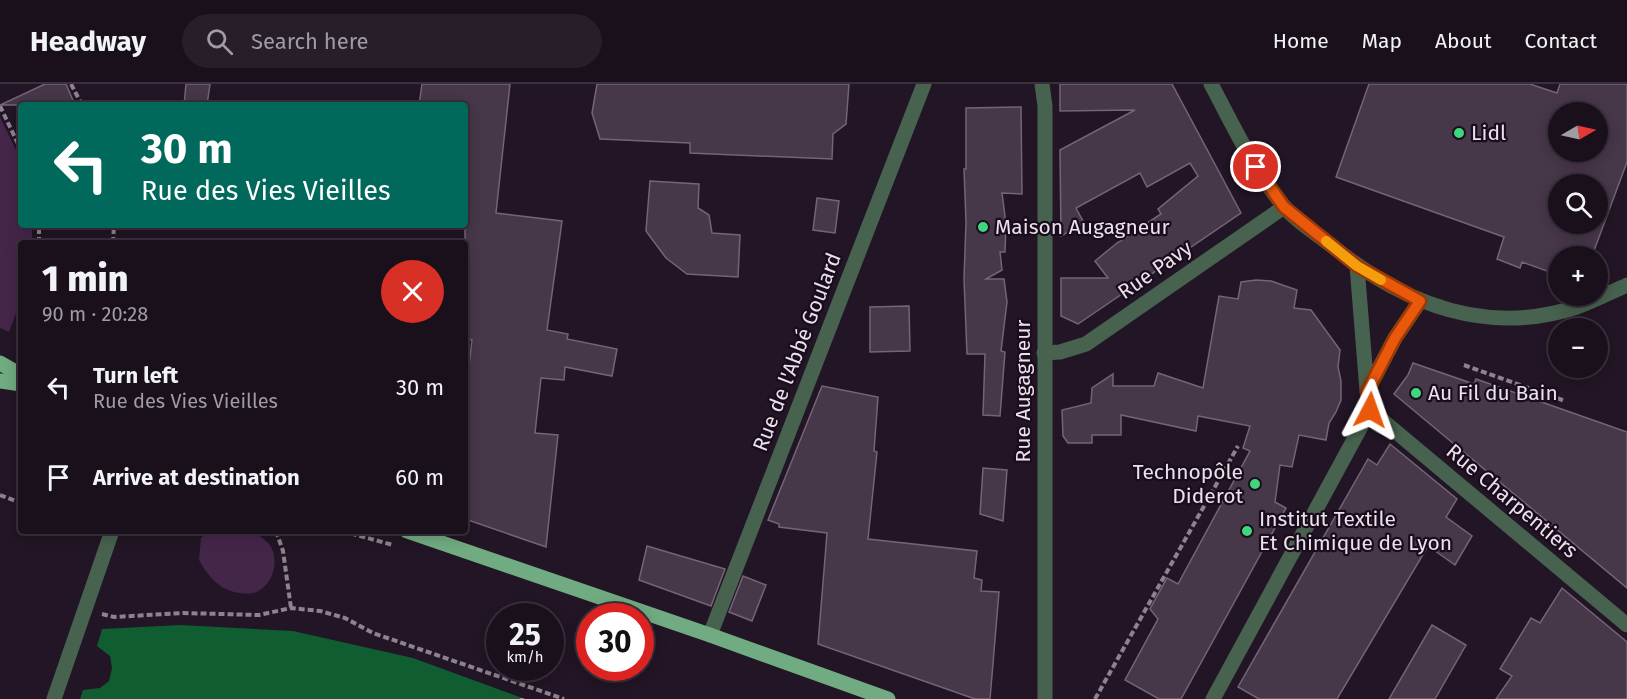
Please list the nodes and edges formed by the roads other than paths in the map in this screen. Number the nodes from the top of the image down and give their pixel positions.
1 (924, 84) edge
2 (1042, 84) edge
3 (1211, 84) edge
4 (1284, 207) junction
5 (1357, 266) junction
6 (1627, 285) edge
7 (1420, 301) junction
8 (1044, 353) junction
9 (0, 363) edge
10 (18, 373) edge
11 (0, 381) edge
12 (18, 384) edge
13 (1367, 392) junction
14 (1370, 410) junction
15 (111, 534) edge
16 (415, 534) edge
17 (1627, 625) edge
18 (710, 635) junction
19 (54, 699) edge
20 (888, 699) edge
21 (1045, 699) edge
22 (1213, 699) edge

1 - 18 street, Rue de l'Abbé Goulard
2 - 8 street, Rue Augagneur
3 - 4 street
4 - 5 street
4 - 8 street, Rue Pavy
5 - 7 street
5 - 13 street
6 - 7 street
7 - 13 street
8 - 21 street, Rue Augagneur
9 - 10 main road
11 - 12 main road
13 - 14 street
14 - 17 street, Rue Charpentiers
14 - 22 street
15 - 19 street
16 - 18 main road
18 - 20 main road

